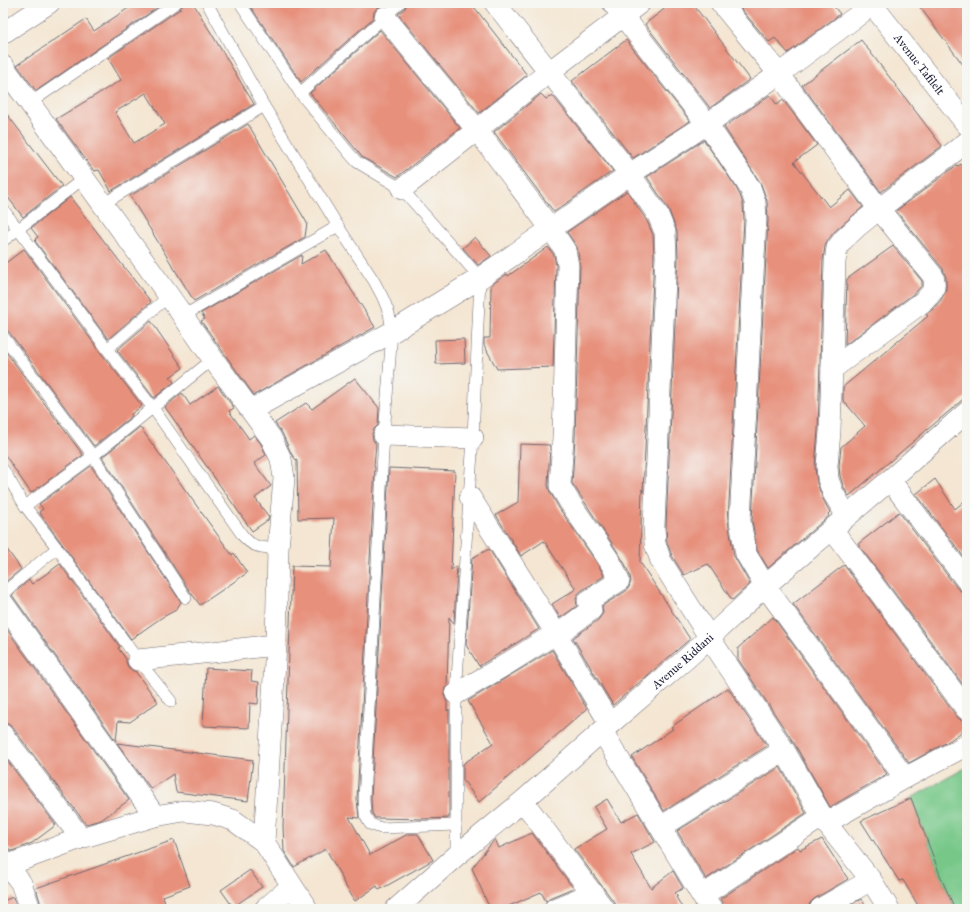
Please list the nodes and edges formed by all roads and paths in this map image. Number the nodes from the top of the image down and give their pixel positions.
1 (49, 3) edge
2 (176, 3) edge
3 (207, 3) edge
4 (240, 3) edge
5 (400, 3) edge
6 (495, 3) edge
7 (640, 3) edge
8 (720, 3) edge
9 (872, 4) edge
10 (618, 9) edge
11 (385, 17) junction
12 (3, 33) edge
13 (3, 66) edge
14 (549, 72) junction
15 (778, 74) junction
16 (300, 93) junction
17 (30, 103) junction
18 (264, 106) junction
19 (707, 124) junction
20 (967, 125) edge
21 (477, 130) junction
22 (967, 142) edge
23 (630, 174) junction
24 (84, 178) junction
25 (402, 189) junction
26 (103, 204) junction
27 (3, 209) edge
28 (879, 209) junction
29 (338, 226) junction
30 (552, 229) junction
31 (19, 230) junction
32 (3, 241) edge
33 (480, 278) junction
34 (169, 296) junction
35 (183, 316) junction
36 (392, 332) junction
37 (3, 336) edge
38 (107, 349) junction
39 (213, 359) junction
40 (832, 369) junction
41 (152, 408) junction
42 (251, 410) junction
43 (964, 422) edge
44 (384, 435) junction
45 (473, 438) junction
46 (93, 456) junction
47 (3, 469) edge
48 (890, 480) junction
49 (470, 497) junction
50 (25, 506) junction
51 (840, 523) junction
52 (57, 548) junction
53 (278, 549) junction
54 (967, 581) edge
55 (765, 586) junction
56 (3, 593) edge
57 (186, 598) dead end
58 (3, 603) edge
59 (557, 635) junction
60 (709, 637) junction
61 (276, 645) junction
62 (138, 660) junction
63 (456, 694) junction
64 (171, 701) dead end
65 (967, 710) edge
66 (606, 727) junction
67 (3, 735) edge
68 (967, 745) edge
69 (784, 750) junction
70 (905, 778) junction
71 (523, 801) junction
72 (155, 816) junction
73 (824, 820) junction
74 (456, 825) junction
75 (661, 827) junction
76 (81, 838) junction
77 (264, 842) junction
78 (456, 856) junction
79 (5, 864) edge
80 (871, 880) junction
81 (292, 886) junction
82 (598, 901) edge
83 (707, 902) edge
84 (30, 909) edge
85 (265, 909) edge
86 (307, 909) edge
87 (396, 909) edge
88 (554, 909) edge
89 (820, 909) edge
90 (889, 909) edge

1 - 12 street
2 - 17 lane
3 - 18 lane
4 - 16 lane
5 - 11 lane
6 - 14 street
7 - 10 street
8 - 15 street
9 - 15 street
9 - 20 street, Avenue Tafilelt
10 - 14 street
10 - 19 street
11 - 16 lane
11 - 21 street
13 - 17 street
14 - 21 street
14 - 23 street
15 - 19 street
15 - 28 street
16 - 25 lane
17 - 24 street
18 - 26 lane
18 - 29 lane
19 - 23 street
19 - 55 street
21 - 25 street
21 - 30 street
22 - 28 street
23 - 30 street
23 - 60 street
24 - 26 street
24 - 31 lane
25 - 33 lane
26 - 34 street
27 - 31 lane
28 - 40 street
28 - 40 street
29 - 35 lane
29 - 36 lane
30 - 33 street
30 - 59 street
31 - 32 lane
31 - 38 lane
33 - 36 street
33 - 45 lane
34 - 35 street
34 - 38 lane
35 - 39 street
36 - 42 street
36 - 44 lane
37 - 46 lane
38 - 41 lane
39 - 41 lane
39 - 42 street
40 - 51 street
41 - 46 lane
41 - 53 lane
42 - 53 street
43 - 48 street, Avenue Riddani
44 - 45 street
44 - 74 lane
45 - 49 lane
46 - 50 lane
46 - 57 lane
47 - 50 lane
48 - 51 street, Avenue Riddani
48 - 54 street
49 - 59 street
49 - 63 lane
50 - 52 lane
51 - 55 street, Avenue Riddani
51 - 65 street
52 - 56 lane
52 - 62 lane
53 - 61 street
55 - 60 street, Avenue Riddani
55 - 70 street
58 - 72 street
59 - 63 street
59 - 66 street
60 - 66 street, Avenue Riddani
60 - 69 street
61 - 62 street
61 - 77 street
62 - 64 lane
63 - 74 lane
66 - 71 street, Avenue Riddani
66 - 75 street
67 - 76 street
68 - 70 street
69 - 73 street
69 - 75 street
70 - 73 street
71 - 78 street, Avenue Riddani
71 - 82 street
72 - 76 street
72 - 77 street
73 - 80 street
73 - 83 street
74 - 78 lane
75 - 83 street
76 - 79 street
77 - 81 street
78 - 87 street, Avenue Riddani
79 - 84 street
80 - 89 street
80 - 90 street
81 - 85 street
81 - 86 street
82 - 88 street

